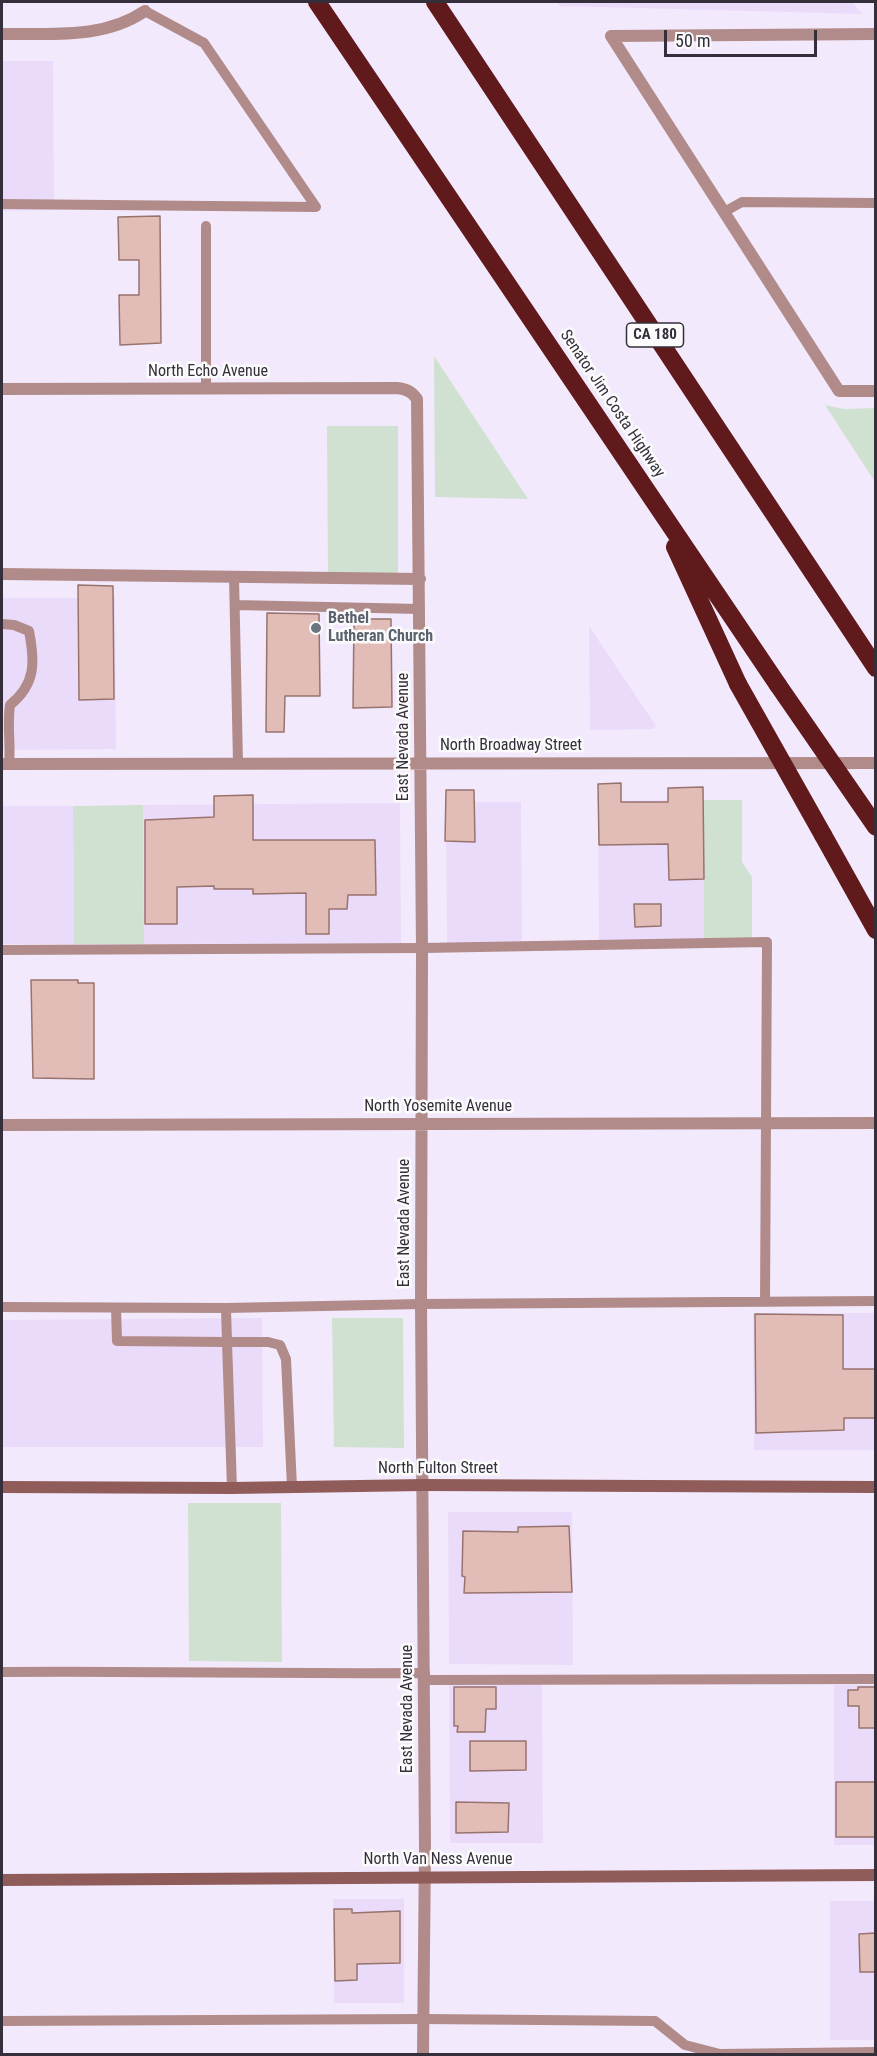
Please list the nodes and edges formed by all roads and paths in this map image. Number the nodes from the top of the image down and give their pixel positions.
1 (316, 2) edge
2 (435, 2) edge
3 (145, 11) joint
4 (2, 34) edge
5 (876, 34) edge
6 (876, 203) edge
7 (2, 204) edge
8 (724, 212) junction
9 (206, 226) dead end
10 (2, 389) edge
11 (206, 389) junction
12 (876, 391) edge
13 (413, 393) joint
14 (651, 497) junction
15 (2, 574) edge
16 (234, 577) junction
17 (420, 579) junction
18 (235, 604) junction
19 (420, 609) junction
20 (2, 624) edge
21 (876, 668) edge
22 (6, 706) edge
23 (421, 762) junction
24 (876, 763) edge
25 (5, 764) edge
26 (238, 764) junction
27 (876, 827) edge
28 (876, 930) edge
29 (422, 948) junction
30 (2, 950) edge
31 (766, 1123) junction
32 (876, 1123) edge
33 (422, 1124) junction
34 (2, 1125) edge
35 (876, 1301) edge
36 (765, 1302) junction
37 (421, 1304) junction
38 (2, 1307) edge
39 (116, 1308) junction
40 (226, 1308) junction
41 (227, 1342) junction
42 (423, 1485) junction
43 (2, 1487) edge
44 (292, 1487) junction
45 (876, 1487) edge
46 (232, 1488) junction
47 (2, 1672) edge
48 (425, 1677) junction
49 (876, 1679) edge
50 (876, 1875) edge
51 (425, 1877) junction
52 (2, 1880) edge
53 (423, 2019) junction
54 (2, 2021) edge
55 (876, 2052) edge
56 (423, 2055) edge

1 - 14 highway, Senator Jim Costa Highway
2 - 21 highway, CA 180
3 - 4 street
3 - 7 lane
5 - 8 street
6 - 8 lane
8 - 12 street
9 - 11 lane
10 - 11 street, North Echo Avenue
11 - 13 street, North Echo Avenue
13 - 17 street, East Nevada Avenue
14 - 27 highway, Senator Jim Costa Highway, bridge
14 - 28 highway, bridge
15 - 16 street
16 - 17 street
16 - 18 lane
17 - 19 street, East Nevada Avenue
18 - 19 lane
18 - 26 lane
19 - 23 street, East Nevada Avenue
20 - 22 lane
22 - 25 lane
23 - 24 street, North Broadway Street
23 - 26 street, North Broadway Street
23 - 29 street, East Nevada Avenue
25 - 26 street, North Broadway Street
29 - 30 lane
29 - 31 lane
29 - 33 street, East Nevada Avenue
31 - 32 street, North Yosemite Avenue
31 - 33 street, North Yosemite Avenue
31 - 36 lane
33 - 34 street, North Yosemite Avenue
33 - 37 street, East Nevada Avenue
35 - 36 lane
36 - 37 lane
37 - 40 lane
37 - 42 street, East Nevada Avenue
38 - 39 lane
39 - 40 lane
39 - 41 lane
40 - 41 lane
41 - 44 lane
41 - 46 lane
42 - 44 main road, North Fulton Street
42 - 45 main road, North Fulton Street
42 - 48 street, East Nevada Avenue
43 - 46 main road, North Fulton Street
44 - 46 main road, North Fulton Street
47 - 48 lane
48 - 49 lane
48 - 51 street, East Nevada Avenue
50 - 51 main road, North Van Ness Avenue
51 - 52 main road, North Van Ness Avenue
51 - 53 street, East Nevada Avenue
53 - 54 lane
53 - 55 lane
53 - 56 street, East Nevada Avenue

